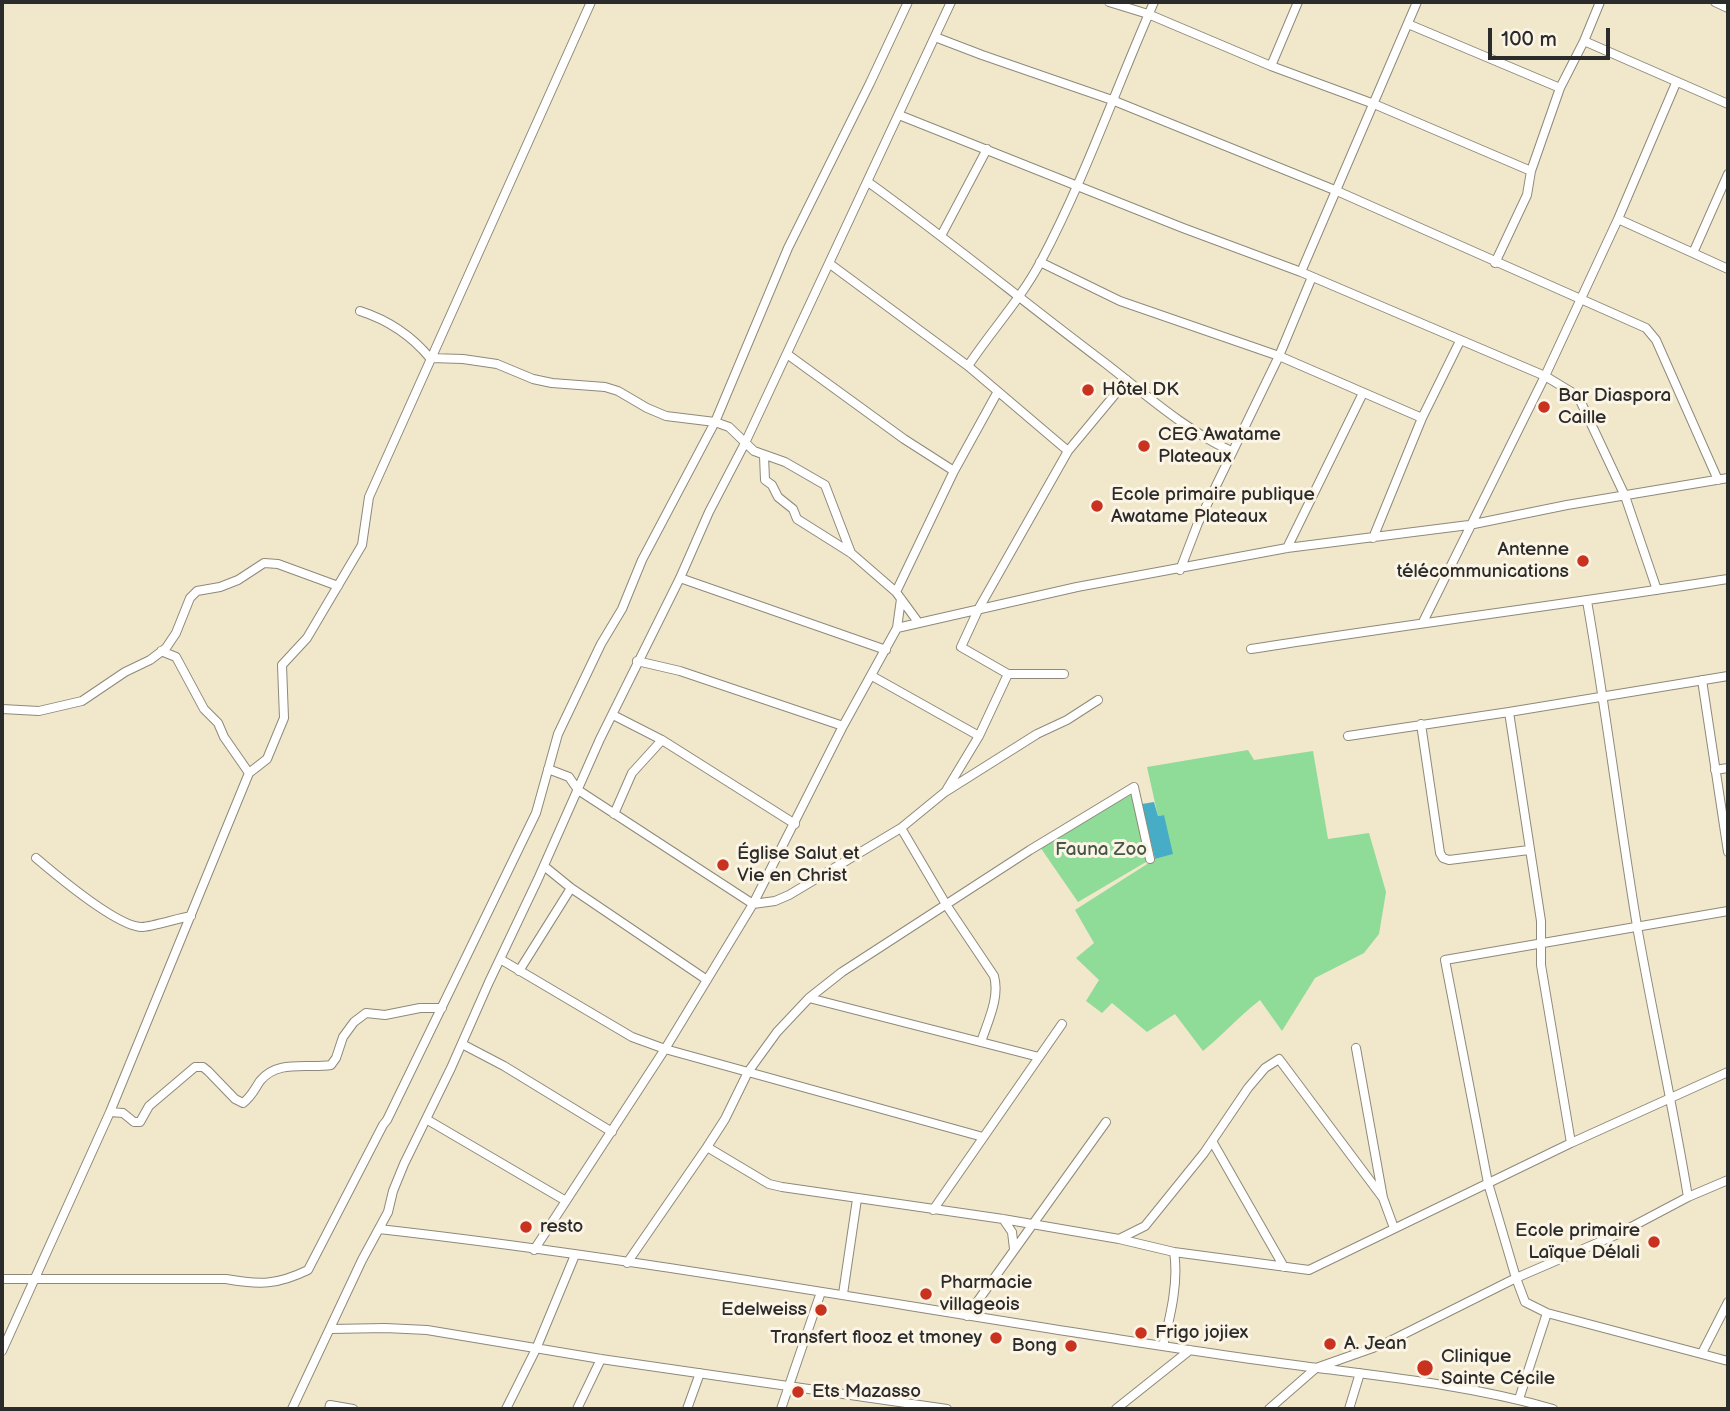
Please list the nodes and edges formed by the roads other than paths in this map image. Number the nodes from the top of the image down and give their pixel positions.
1 (591, 2) edge
2 (908, 2) edge
3 (951, 2) edge
4 (1109, 2) edge
5 (1154, 2) edge
6 (1298, 2) edge
7 (1417, 2) edge
8 (1600, 2) edge
9 (1715, 2) edge
10 (1728, 8) edge
11 (1148, 14) junction
12 (1408, 24) junction
13 (935, 37) junction
14 (1584, 41) junction
15 (1271, 66) junction
16 (1676, 83) junction
17 (1560, 88) junction
18 (1112, 100) junction
19 (1374, 104) junction
20 (1728, 104) edge
21 (899, 115) junction
22 (987, 149) junction
23 (1531, 171) junction
24 (1728, 174) edge
25 (867, 182) junction
26 (1077, 186) junction
27 (1336, 191) junction
28 (1618, 219) junction
29 (942, 234) junction
30 (1693, 253) junction
31 (1040, 262) junction
32 (1495, 263) junction
33 (830, 264) junction
34 (1728, 269) edge
35 (1301, 272) junction
36 (1312, 277) junction
37 (1018, 298) junction
38 (1580, 299) junction
39 (360, 312) dead end
40 (1460, 341) junction
41 (787, 354) junction
42 (1279, 356) junction
43 (430, 358) junction
44 (968, 366) junction
45 (1545, 376) junction
46 (1127, 380) junction
47 (998, 393) junction
48 (1363, 394) junction
49 (1422, 418) junction
50 (715, 422) junction
51 (745, 443) junction
52 (1068, 451) junction
53 (1231, 451) junction
54 (764, 456) junction
55 (954, 471) junction
56 (1728, 478) edge
57 (1718, 480) junction
58 (1625, 496) junction
59 (1469, 525) junction
60 (1373, 538) junction
61 (1287, 548) junction
62 (851, 553) junction
63 (1180, 570) junction
64 (680, 578) junction
65 (1728, 579) edge
66 (338, 586) junction
67 (1657, 590) junction
68 (899, 596) junction
69 (1587, 601) junction
70 (979, 608) junction
71 (918, 622) junction
72 (1423, 622) junction
73 (898, 628) junction
74 (1251, 649) dead end
75 (886, 650) junction
76 (161, 651) junction
77 (637, 662) junction
78 (1008, 674) junction
79 (1064, 674) dead end
80 (872, 676) junction
81 (1728, 676) edge
82 (1702, 680) junction
83 (1604, 696) junction
84 (1098, 700) dead end
85 (2, 709) edge
86 (1509, 712) junction
87 (613, 715) junction
88 (1422, 724) junction
89 (844, 726) junction
90 (979, 736) junction
91 (1348, 736) dead end
92 (662, 740) junction
93 (1728, 768) edge
94 (548, 769) junction
95 (1715, 770) junction
96 (249, 773) junction
97 (578, 790) junction
98 (945, 792) junction
99 (614, 814) junction
100 (795, 824) junction
101 (901, 828) junction
102 (1529, 850) junction
103 (1728, 852) edge
104 (36, 858) dead end
105 (1150, 859) dead end
106 (544, 866) junction
107 (571, 888) junction
108 (753, 904) junction
109 (947, 905) junction
110 (1728, 911) edge
111 (191, 916) junction
112 (1637, 926) junction
113 (1540, 942) junction
114 (500, 959) junction
115 (519, 971) junction
116 (706, 980) junction
117 (809, 998) junction
118 (442, 1008) junction
119 (1062, 1024) dead end
120 (981, 1042) junction
121 (462, 1044) junction
122 (1356, 1048) dead end
123 (665, 1049) junction
124 (1039, 1057) junction
125 (748, 1072) junction
126 (1728, 1072) edge
127 (1671, 1097) junction
128 (110, 1112) junction
129 (426, 1119) junction
130 (1106, 1122) dead end
131 (611, 1132) junction
132 (983, 1136) junction
133 (1212, 1141) junction
134 (1571, 1143) junction
135 (707, 1147) junction
136 (1728, 1180) edge
137 (1488, 1182) junction
138 (1688, 1197) junction
139 (1383, 1198) junction
140 (857, 1199) junction
141 (566, 1200) junction
142 (933, 1210) junction
143 (1003, 1219) junction
144 (1031, 1225) junction
145 (1394, 1227) junction
146 (379, 1229) junction
147 (1119, 1239) junction
148 (1014, 1249) junction
149 (534, 1250) junction
150 (1174, 1252) junction
151 (575, 1255) junction
152 (627, 1263) junction
153 (1284, 1267) junction
154 (1516, 1278) junction
155 (2, 1279) edge
156 (33, 1279) junction
157 (821, 1292) junction
158 (843, 1294) junction
159 (1728, 1302) edge
160 (1547, 1313) junction
161 (967, 1316) junction
162 (331, 1329) junction
163 (1163, 1346) junction
164 (536, 1349) junction
165 (1190, 1350) junction
166 (2, 1351) edge
167 (1702, 1353) junction
168 (601, 1359) junction
169 (1728, 1362) edge
170 (1316, 1368) junction
171 (701, 1373) junction
172 (1360, 1373) junction
173 (789, 1387) junction
174 (1524, 1403) edge
175 (910, 1407) edge
176 (292, 1409) edge
177 (330, 1409) edge
178 (353, 1409) edge
179 (506, 1409) edge
180 (578, 1409) edge
181 (687, 1409) edge
182 (781, 1409) edge
183 (947, 1409) edge
184 (1116, 1409) edge
185 (1269, 1409) edge
186 (1349, 1409) edge
187 (1553, 1409) edge

1 - 43 street
2 - 50 street
3 - 13 street
4 - 11 street
5 - 11 street
6 - 15 street
7 - 12 street
8 - 14 street
9 - 10 street
11 - 15 street
11 - 18 street
12 - 17 street
12 - 19 street
13 - 18 street
13 - 21 street
14 - 16 street
14 - 17 street
15 - 19 street
16 - 20 street
16 - 28 street
17 - 23 street
18 - 26 street
18 - 27 street
19 - 23 street
19 - 27 street
21 - 22 street
21 - 25 street
22 - 26 street
22 - 29 street
23 - 32 street
24 - 30 street
25 - 29 street
25 - 33 street
26 - 31 street
26 - 35 street
27 - 32 street
27 - 35 street
28 - 30 street
28 - 38 street
29 - 37 street
30 - 34 street
31 - 37 street
31 - 42 street
32 - 38 street
33 - 41 street
33 - 44 street
35 - 36 street
36 - 40 street
36 - 42 street
37 - 44 street
37 - 46 street
38 - 45 street
38 - 57 street
39 - 43 street
40 - 45 street
40 - 49 street
41 - 51 street
41 - 55 street
42 - 48 street
42 - 53 street
43 - 50 street
43 - 66 street
44 - 47 street
45 - 58 street
45 - 59 street
46 - 52 street
46 - 53 street
47 - 52 street
47 - 55 street
48 - 49 street
48 - 61 street
49 - 60 street
50 - 51 street
50 - 94 street
51 - 54 street
51 - 64 street
52 - 70 street
53 - 63 street
54 - 62 street
54 - 62 street
55 - 68 street
56 - 57 street
57 - 58 street
58 - 59 street
58 - 67 street
59 - 60 street
59 - 72 street
60 - 61 street
61 - 63 street
62 - 68 street
63 - 70 street
64 - 75 street
64 - 77 street
65 - 67 street
66 - 76 street
66 - 96 street
67 - 69 street
68 - 71 street
68 - 73 street
69 - 72 street
69 - 83 street
70 - 71 street
70 - 78 street
71 - 73 street
72 - 74 street
73 - 75 street
75 - 80 street
76 - 85 street
76 - 96 street
77 - 87 street
77 - 89 street
78 - 79 street
78 - 90 street
80 - 89 street
80 - 90 street
81 - 82 street
82 - 83 street
82 - 95 street
83 - 86 street
83 - 112 street
84 - 98 street
86 - 88 street
86 - 102 street
87 - 92 street
87 - 97 street
88 - 91 street
88 - 102 street
89 - 100 street
90 - 98 street
92 - 99 street
92 - 100 street
93 - 95 street
94 - 97 street
94 - 118 street
95 - 103 street
96 - 111 street
97 - 99 street
97 - 106 street
98 - 101 street
99 - 108 street
100 - 108 street
101 - 108 street
101 - 109 street
102 - 113 street
104 - 111 street
105 - 109 street
106 - 107 street
106 - 114 street
107 - 115 street
107 - 116 street
108 - 116 street
109 - 117 street
109 - 120 street
110 - 112 street
111 - 128 street
112 - 113 street
112 - 127 street
113 - 134 street
113 - 137 street
114 - 115 street
114 - 121 street
115 - 123 street
116 - 123 street
117 - 120 street
117 - 125 street
118 - 128 street
118 - 156 street
119 - 124 street
120 - 124 street
121 - 129 street
121 - 131 street
122 - 139 street
123 - 125 street
123 - 131 street
124 - 132 street
125 - 132 street
125 - 135 street
126 - 127 street
127 - 134 street
127 - 138 street
128 - 156 street
129 - 141 street
129 - 146 street
130 - 144 street
131 - 141 street
132 - 142 street
133 - 139 street
133 - 147 street
133 - 153 street
134 - 137 street
135 - 140 street
135 - 152 street
136 - 138 street
137 - 145 street
137 - 154 street
138 - 154 street
139 - 145 street
140 - 142 street
140 - 158 street
141 - 149 street
142 - 143 street
143 - 144 street
143 - 148 street
144 - 147 street
144 - 148 street
145 - 153 street
146 - 149 street
146 - 162 street
147 - 150 street
148 - 161 street
149 - 151 street
150 - 153 street
150 - 163 street
151 - 152 street
151 - 164 street
152 - 157 street
154 - 160 street
154 - 170 street
155 - 156 street
156 - 166 street
157 - 158 street
157 - 173 street
158 - 161 street
159 - 167 street
160 - 167 street
160 - 174 street
161 - 163 street
162 - 164 street
162 - 176 street
163 - 165 street
164 - 168 street
164 - 179 street
165 - 170 street
165 - 184 street
167 - 169 street
168 - 171 street
168 - 180 street
170 - 172 street
170 - 185 street
171 - 173 street
171 - 181 street
172 - 174 street
172 - 186 street
173 - 175 street
173 - 182 street
174 - 187 street
175 - 183 street
177 - 178 street

